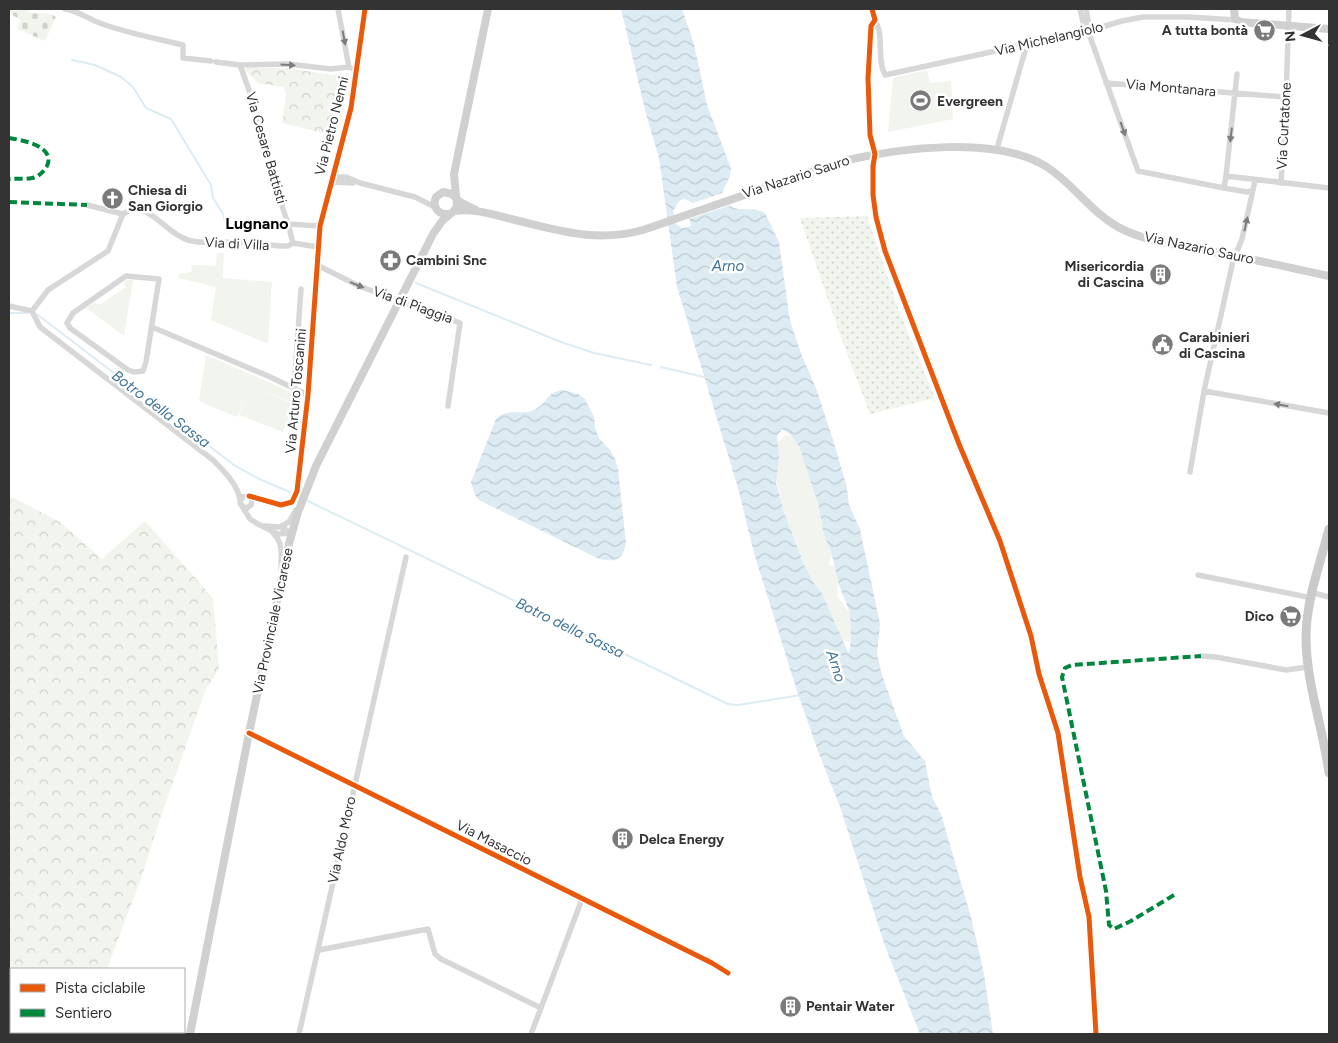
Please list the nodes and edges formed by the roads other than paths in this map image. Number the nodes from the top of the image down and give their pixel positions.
1 (65, 9) edge
2 (338, 9) edge
3 (365, 9) edge
4 (488, 9) edge
5 (1080, 9) edge
6 (1086, 9) edge
7 (1234, 9) edge
8 (1289, 9) edge
9 (875, 20) dead end
10 (1237, 20) junction
11 (1288, 26) junction
12 (1329, 29) edge
13 (1088, 31) junction
14 (1027, 44) junction
15 (240, 65) junction
16 (349, 67) junction
17 (357, 70) junction
18 (1238, 74) dead end
19 (1106, 83) junction
20 (1236, 94) junction
21 (1286, 97) junction
22 (998, 144) dead end
23 (335, 164) junction
24 (454, 174) junction
25 (1226, 176) junction
26 (346, 177) junction
27 (331, 179) junction
28 (1255, 180) junction
29 (360, 183) junction
30 (1281, 183) junction
31 (1224, 188) junction
32 (1329, 188) edge
33 (1253, 190) junction
34 (441, 193) junction
35 (415, 197) junction
36 (456, 198) junction
37 (87, 206) dead end
38 (435, 208) junction
39 (451, 212) junction
40 (480, 212) junction
41 (123, 214) junction
42 (288, 224) junction
43 (320, 226) junction
44 (433, 234) junction
45 (293, 243) junction
46 (318, 247) junction
47 (1234, 256) junction
48 (317, 266) junction
49 (1329, 276) edge
50 (301, 289) dead end
51 (399, 301) junction
52 (9, 306) edge
53 (32, 311) junction
54 (152, 327) junction
55 (294, 388) junction
56 (1204, 391) junction
57 (308, 395) junction
58 (448, 406) dead end
59 (1329, 413) edge
60 (1190, 472) dead end
61 (236, 489) junction
62 (306, 490) junction
63 (247, 496) junction
64 (260, 500) junction
65 (241, 503) junction
66 (251, 506) junction
67 (249, 517) junction
68 (260, 525) junction
69 (280, 527) junction
70 (1329, 529) edge
71 (271, 532) junction
72 (292, 533) junction
73 (406, 557) dead end
74 (1198, 575) dead end
75 (280, 586) junction
76 (1312, 596) junction
77 (1329, 597) edge
78 (1201, 656) dead end
79 (1308, 667) junction
80 (250, 733) junction
81 (1329, 773) edge
82 (354, 786) junction
83 (582, 899) junction
84 (319, 950) junction
85 (728, 973) dead end
86 (541, 1008) junction
87 (190, 1034) edge
88 (299, 1034) edge
89 (531, 1034) edge

1 - 15 street
2 -> 16 street
3 - 17 street, Via Pietro Nenni
4 - 24 main road
5 - 13 street
6 - 13 street
7 - 10 main road
8 - 11 street, Via Curtatone
9 - 14 street, Via Michelangiolo
10 - 11 main road, Via Michelangiolo
10 - 13 street, Via Michelangiolo
11 - 12 main road, Via Michelangiolo
11 - 21 street, Via Curtatone
13 - 14 street, Via Michelangiolo
13 - 19 street
14 - 22 street
15 -> 16 street
15 - 42 street, Via Cesare Battisti
16 - 17 street
17 - 23 street, Via Pietro Nenni
18 - 20 street, Via Montanara
19 - 20 street, Via Montanara
19 -> 31 street
20 - 21 street, Via Montanara
20 -> 25 street, Via Montanara
21 - 30 street, Via Curtatone
23 - 26 street
23 - 27 street, Via Pietro Nenni
24 - 34 main road
24 - 36 main road
25 - 28 street
25 - 31 street, Via Montanara
26 - 27 street
26 - 29 street
27 - 29 street
27 - 43 street, Via Pietro Nenni
28 - 30 street
28 - 33 street
29 - 35 street
30 - 32 street
31 - 33 street
47 -> 33 street
34 - 35 street
34 - 36 main road
34 - 38 main road
35 - 38 street
36 - 39 main road
36 - 40 main road, Via Nazario Sauro
37 - 41 street, Via di Villa
38 - 39 main road
38 - 44 main road, Via Provinciale Vicarese
39 - 40 main road, Via Nazario Sauro
39 - 44 main road, Via Provinciale Vicarese
40 - 47 main road, Via Nazario Sauro
41 - 45 street, Via di Villa
41 - 53 street
42 - 43 street
42 - 45 street, Via Cesare Battisti
43 - 46 street, Via Pietro Nenni
44 - 51 main road, Via Provinciale Vicarese
45 - 46 street, Via di Villa
46 - 48 street, Via Arturo Toscanini
47 - 49 main road, Via Nazario Sauro
47 - 56 street
48 -> 51 street, Via di Piaggia
48 - 57 street, Via Arturo Toscanini
50 - 55 street
51 - 58 street, Via di Piaggia
51 - 62 main road, Via Provinciale Vicarese
52 - 53 street
53 - 61 street
54 - 54 street
54 - 55 street
55 - 57 street
59 -> 56 street
56 - 60 street
57 - 64 street, Via Arturo Toscanini
61 - 63 street
61 - 65 street
62 - 69 street
62 - 72 main road, Via Provinciale Vicarese
63 - 64 street
63 - 65 street
63 - 66 street
64 - 66 street
65 - 66 street
65 - 67 street
66 - 67 street
67 - 68 street
68 - 69 street
68 - 71 street
69 - 72 street
70 - 76 main road
71 - 72 street
71 - 75 street
72 - 75 main road, Via Provinciale Vicarese
73 - 82 street, Via Aldo Moro
74 - 76 street
75 - 80 main road, Via Provinciale Vicarese
76 - 77 street
76 - 79 main road
78 - 79 street
79 - 81 main road
80 - 82 street, Via Masaccio
80 - 87 main road, Via Provinciale Vicarese
82 - 83 street, Via Masaccio
82 - 84 street, Via Aldo Moro
83 - 85 street, Via Masaccio
83 - 86 street
84 - 86 street
84 - 88 street, Via Aldo Moro
86 - 89 street

